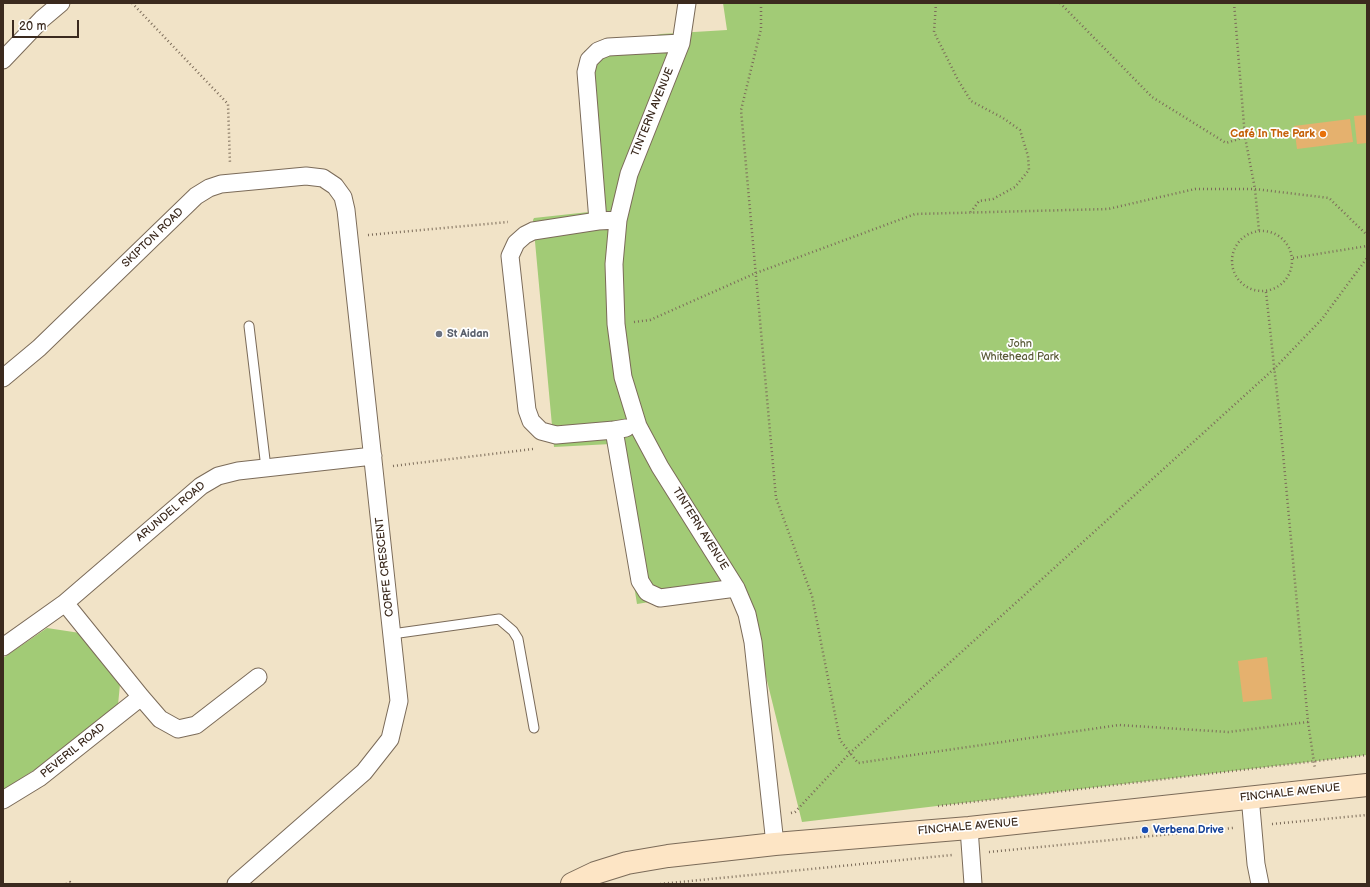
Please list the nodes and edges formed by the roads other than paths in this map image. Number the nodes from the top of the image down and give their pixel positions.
1 (61, 3) edge
2 (687, 3) edge
3 (681, 43) junction
4 (3, 60) edge
5 (335, 186) joint
6 (618, 220) junction
7 (598, 221) junction
8 (249, 326) dead end
9 (3, 378) edge
10 (638, 426) junction
11 (614, 430) junction
12 (374, 462) junction
13 (266, 468) junction
14 (736, 588) junction
15 (65, 603) junction
16 (392, 634) junction
17 (3, 647) edge
18 (258, 677) dead end
19 (141, 697) junction
20 (534, 728) dead end
21 (1367, 785) edge
22 (1250, 796) junction
23 (3, 800) edge
24 (969, 828) junction
25 (774, 844) junction
26 (236, 884) edge
27 (572, 884) edge
28 (973, 884) edge
29 (1260, 884) edge

1 - 4 street
2 - 3 street, TINTERN AVENUE
3 - 6 street, TINTERN AVENUE
3 - 7 street
5 - 9 street, SKIPTON ROAD
5 - 12 street, CORFE CRESCENT
6 - 7 street
6 - 10 street, TINTERN AVENUE
7 - 11 street
8 - 13 lane
10 - 11 street
10 - 14 street, TINTERN AVENUE
11 - 14 street
12 - 13 street, ARUNDEL ROAD
12 - 16 street, CORFE CRESCENT
13 - 15 street, ARUNDEL ROAD
14 - 25 street, TINTERN AVENUE
15 - 17 street, ARUNDEL ROAD
15 - 19 street
16 - 20 lane
16 - 26 street, CORFE CRESCENT
18 - 19 street
19 - 23 street, PEVERIL ROAD
21 - 22 street, FINCHALE AVENUE
22 - 24 street, FINCHALE AVENUE
22 - 29 street
24 - 25 street, FINCHALE AVENUE
24 - 28 street
25 - 27 street, FINCHALE AVENUE

